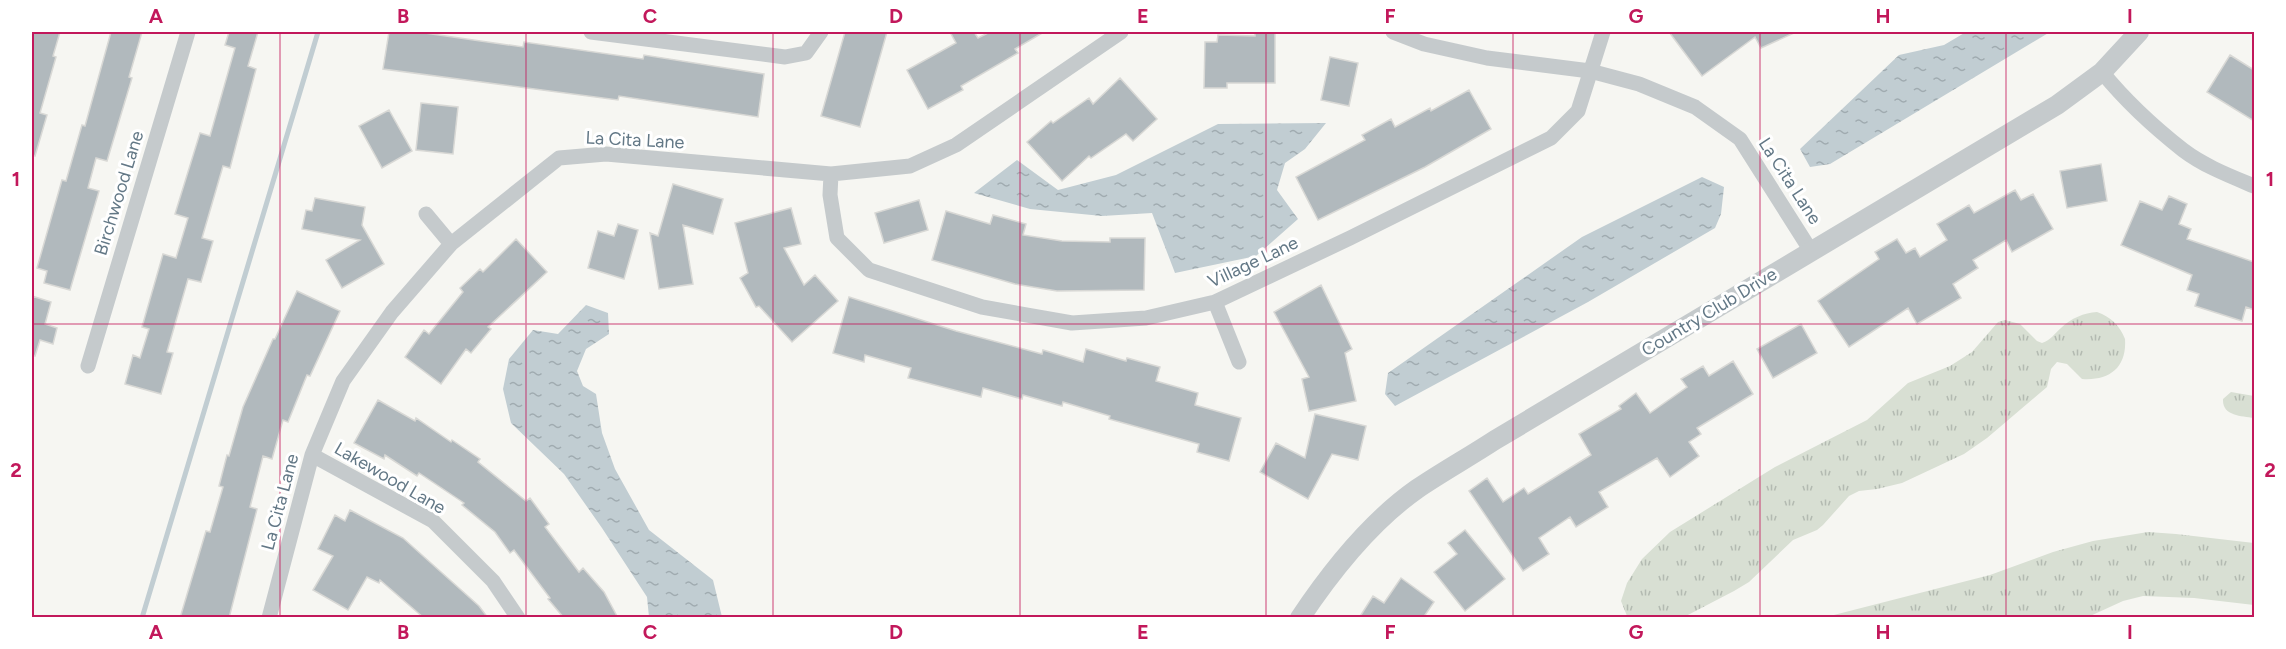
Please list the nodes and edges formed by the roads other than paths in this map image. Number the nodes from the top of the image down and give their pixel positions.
1 (188, 32) edge
2 (591, 32) edge
3 (821, 32) edge
4 (1121, 32) edge
5 (1393, 32) edge
6 (1603, 32) edge
7 (2139, 32) edge
8 (1590, 71) junction
9 (2102, 72) junction
10 (831, 174) junction
11 (2254, 186) edge
12 (426, 214) dead end
13 (451, 244) junction
14 (1811, 251) junction
15 (1215, 302) junction
16 (1239, 362) dead end
17 (88, 366) dead end
18 (312, 455) junction
19 (269, 618) edge
20 (518, 618) edge
21 (1300, 618) edge

1 - 17 street, Birchwood Lane
2 - 3 street
4 - 10 street, La Cita Lane
5 - 8 street, La Cita Lane
6 - 8 street, Village Lane
7 - 9 street, Country Club Drive
8 - 14 street, La Cita Lane
8 - 15 street, Village Lane
9 - 11 street
9 - 14 street, Country Club Drive
10 - 13 street, La Cita Lane
10 - 15 street, Village Lane
12 - 13 street
13 - 18 street, La Cita Lane
14 - 21 street, Country Club Drive
15 - 16 street
18 - 19 street, La Cita Lane
18 - 20 street, Lakewood Lane

